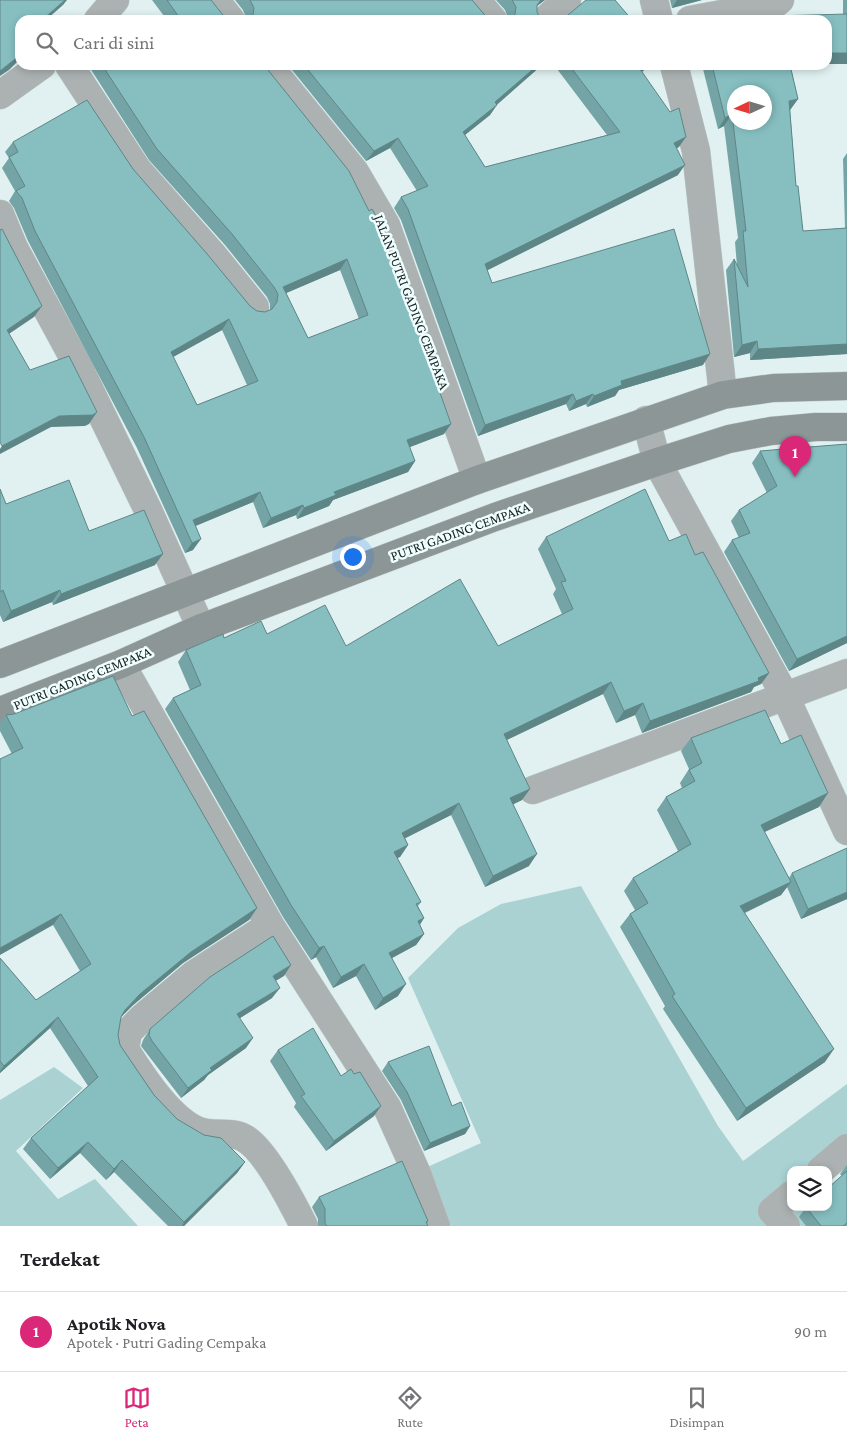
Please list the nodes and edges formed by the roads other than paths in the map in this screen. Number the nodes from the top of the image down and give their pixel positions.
1 (115, 0) edge
2 (215, 0) edge
3 (476, 0) edge
4 (567, 0) edge
5 (654, 0) edge
6 (780, 0) edge
7 (102, 15) edge
8 (227, 15) edge
9 (489, 15) edge
10 (550, 15) edge
11 (658, 15) edge
12 (717, 15) edge
13 (35, 70) edge
14 (72, 70) edge
15 (272, 70) edge
16 (675, 70) edge
17 (0, 95) edge
18 (0, 218) edge
19 (255, 307) edge
20 (847, 386) edge
21 (723, 395) junction
22 (646, 420) junction
23 (847, 427) edge
24 (657, 462) junction
25 (477, 480) junction
26 (185, 592) junction
27 (201, 628) junction
28 (0, 664) edge
29 (121, 664) junction
30 (847, 674) edge
31 (786, 696) junction
32 (0, 711) edge
33 (532, 790) edge
34 (847, 830) edge
35 (270, 925) junction
36 (847, 1148) edge
37 (826, 1166) edge
38 (787, 1198) edge
39 (304, 1226) edge
40 (436, 1226) edge
41 (786, 1226) edge

1 - 7 street
2 - 8 street
3 - 9 street
4 - 10 street
5 - 11 street
6 - 12 street
13 - 17 street
14 - 19 street
15 - 25 street, JALAN PUTRI GADING CEMPAKA
16 - 21 street
18 - 26 street
20 - 21 street
21 - 22 street
22 - 24 street
22 - 25 street
23 - 24 street, PUTRI GADING CEMPAKA
24 - 27 street, PUTRI GADING CEMPAKA
24 - 31 street
25 - 26 street
26 - 27 street
26 - 28 street
27 - 29 street, PUTRI GADING CEMPAKA
29 - 32 street, PUTRI GADING CEMPAKA
29 - 35 street
30 - 31 street
31 - 33 street
31 - 34 street
35 - 39 street
35 - 40 street
36 - 37 street
38 - 41 street

